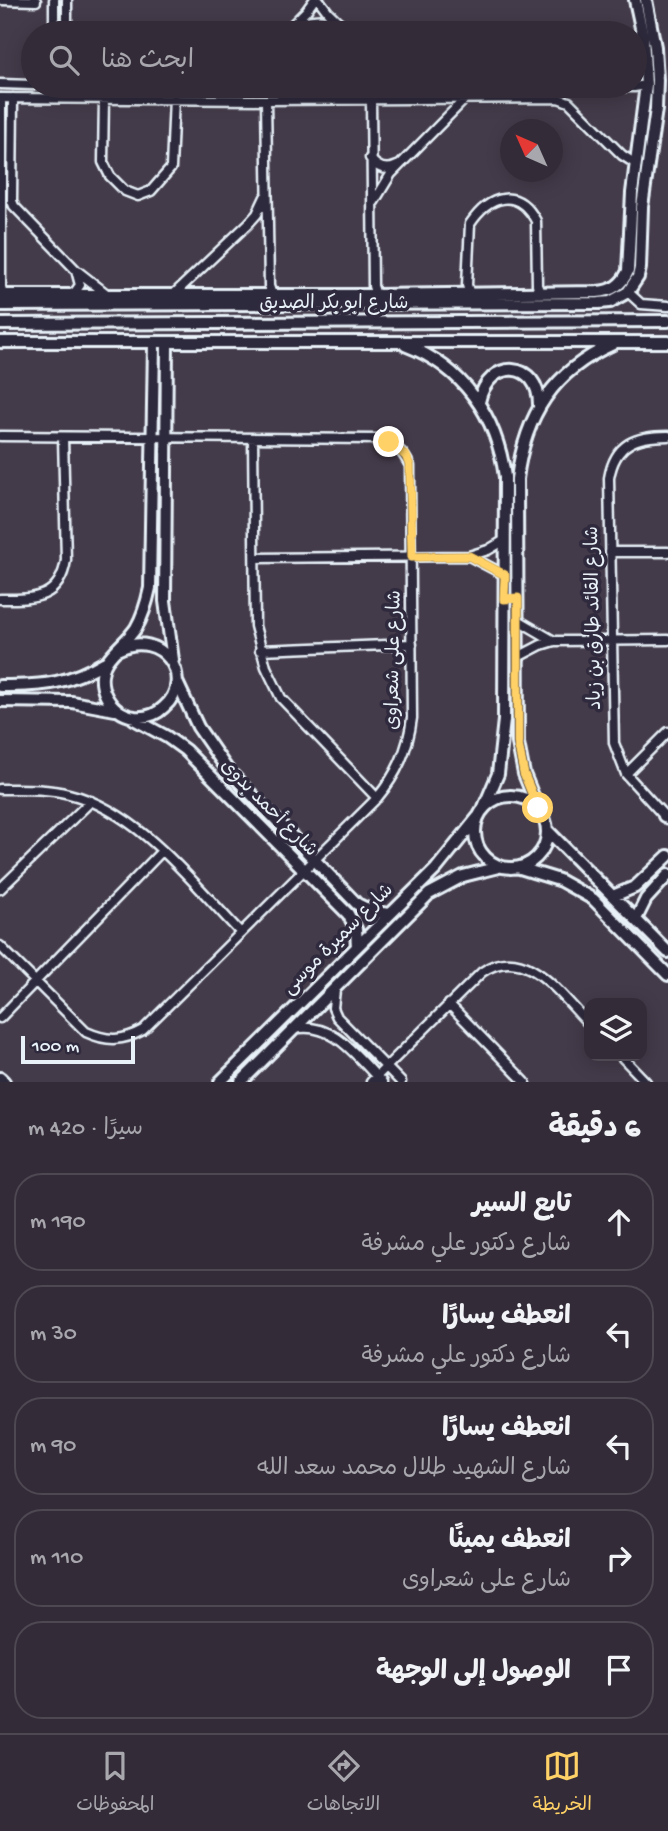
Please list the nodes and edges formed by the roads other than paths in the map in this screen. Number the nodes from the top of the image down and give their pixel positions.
1 (0, 0) edge
2 (54, 0) edge
3 (67, 0) edge
4 (314, 0) edge
5 (319, 0) edge
6 (635, 0) edge
7 (646, 0) edge
8 (36, 1) edge
9 (54, 21) edge
10 (67, 21) edge
11 (296, 21) edge
12 (302, 21) edge
13 (335, 21) edge
14 (338, 21) edge
15 (640, 21) edge
16 (663, 80) edge
17 (0, 84) edge
18 (21, 85) edge
19 (0, 98) edge
20 (13, 98) junction
21 (21, 98) edge
22 (104, 98) edge
23 (174, 98) edge
24 (205, 98) edge
25 (646, 98) edge
26 (266, 100) junction
27 (359, 100) joint
28 (370, 100) junction
29 (386, 100) joint
30 (464, 100) junction
31 (645, 143) junction
32 (619, 152) junction
33 (370, 158) junction
34 (400, 164) junction
35 (636, 164) junction
36 (267, 191) junction
37 (372, 208) junction
38 (248, 224) junction
39 (268, 233) junction
40 (76, 270) junction
41 (194, 275) junction
42 (628, 292) junction
43 (540, 293) junction
44 (470, 294) junction
45 (108, 295) junction
46 (173, 295) junction
47 (376, 295) junction
48 (1, 298) edge
49 (266, 299) junction
50 (69, 300) junction
51 (204, 300) junction
52 (668, 306) edge
53 (668, 320) edge
54 (320, 322) junction
55 (0, 324) edge
56 (0, 342) edge
57 (618, 342) junction
58 (668, 342) edge
59 (154, 343) junction
60 (167, 343) junction
61 (319, 343) junction
62 (399, 343) junction
63 (479, 402) junction
64 (539, 406) junction
65 (0, 436) edge
66 (668, 436) edge
67 (63, 437) junction
68 (152, 438) junction
69 (166, 438) junction
70 (254, 439) junction
71 (505, 540) junction
72 (610, 552) junction
73 (668, 552) edge
74 (469, 556) junction
75 (412, 557) junction
76 (254, 558) junction
77 (505, 575) junction
78 (518, 598) junction
79 (0, 599) edge
80 (504, 599) junction
81 (518, 620) junction
82 (668, 640) edge
83 (554, 641) junction
84 (611, 641) junction
85 (412, 644) junction
86 (117, 650) junction
87 (260, 650) junction
88 (518, 657) junction
89 (107, 660) junction
90 (174, 667) junction
91 (177, 680) junction
92 (0, 686) edge
93 (0, 701) edge
94 (117, 710) junction
95 (129, 716) junction
96 (668, 732) edge
97 (626, 774) junction
98 (0, 789) edge
99 (377, 798) junction
100 (91, 801) junction
101 (484, 807) junction
102 (538, 808) junction
103 (478, 817) junction
104 (667, 818) edge
105 (547, 830) junction
106 (162, 851) junction
107 (668, 856) edge
108 (315, 860) junction
109 (499, 867) junction
110 (520, 868) junction
111 (304, 870) junction
112 (668, 875) edge
113 (0, 889) edge
114 (613, 896) junction
115 (390, 914) junction
116 (636, 919) junction
117 (241, 933) junction
118 (0, 946) edge
119 (357, 947) junction
120 (668, 952) edge
121 (668, 975) edge
122 (35, 981) junction
123 (335, 987) junction
124 (449, 1004) junction
125 (0, 1018) edge
126 (584, 1019) edge
127 (294, 1028) junction
128 (626, 1061) edge
129 (386, 1067) junction
130 (0, 1078) edge
131 (376, 1080) edge
132 (4, 1082) edge
133 (220, 1082) edge
134 (241, 1082) edge
135 (401, 1082) edge
136 (525, 1082) edge
137 (646, 1082) edge

1 - 8 street
2 - 9 street
3 - 10 street
4 - 11 street
5 - 14 street
6 - 15 street
7 - 16 street
12 - 13 street
16 - 31 street
17 - 18 street
19 - 20 street
19 - 48 street
20 - 21 street
20 - 40 street
22 - 23 street
24 - 26 street
25 - 31 street
26 - 27 street
26 - 36 street
27 - 28 street
28 - 29 street
28 - 33 street
29 - 30 street
30 - 32 street
30 - 34 street
31 - 32 street
31 - 35 street
31 - 42 street
32 - 35 street
33 - 34 street
33 - 37 street
34 - 37 street
35 - 43 street
36 - 38 street
36 - 39 street
37 - 47 street
38 - 39 street
38 - 41 street
39 - 49 street
40 - 45 street
40 - 50 street
41 - 46 street
41 - 51 street
42 - 49 street
42 - 52 street
43 - 44 street
43 - 44 street
44 - 47 street
45 - 46 street
45 - 50 street
46 - 51 street
47 - 49 street
48 - 50 street
49 - 51 street
50 - 51 street
53 - 54 street, شارع ابو بكر الصديق
54 - 55 street, شارع ابو بكر الصديق
54 - 61 street
56 - 59 street, شارع ابو بكر الصديق
57 - 58 street, شارع ابو بكر الصديق
57 - 62 street, شارع ابو بكر الصديق
57 - 64 street
59 - 60 street, شارع ابو بكر الصديق
59 - 68 street
60 - 61 street, شارع ابو بكر الصديق
60 - 69 street
61 - 62 street, شارع ابو بكر الصديق
62 - 63 street
63 - 64 street
63 - 71 street
64 - 78 street
65 - 67 street, شارع على شعراوى
66 - 72 street, شارع القائد طارق بن زياد
67 - 68 street, شارع على شعراوى
67 - 79 street
68 - 69 street, شارع على شعراوى
68 - 86 street
69 - 70 street, شارع على شعراوى
69 - 90 street
70 - 75 street, شارع على شعراوى
70 - 76 street
71 - 74 street
71 - 77 street
72 - 73 street
72 - 84 street, شارع القائد طارق بن زياد
74 - 75 street
74 - 77 street
75 - 76 street
75 - 85 street, شارع على شعراوى
76 - 87 street
77 - 80 street
78 - 80 street
78 - 81 street
80 - 101 street
81 - 83 street
81 - 88 street
82 - 84 street
83 - 84 street
83 - 88 street
84 - 97 street, شارع القائد طارق بن زياد
85 - 87 street
85 - 99 street, شارع على شعراوى
86 - 89 street
86 - 90 street
87 - 99 street
88 - 102 street
89 - 92 street
89 - 94 street
90 - 91 street
91 - 95 street
91 - 108 street, شارع أحمد بدوى
93 - 94 street
94 - 95 street
95 - 111 street, شارع أحمد بدوى
96 - 97 street
97 - 104 street, شارع القائد طارق بن زياد
98 - 100 street
99 - 108 street, شارع على شعراوى
100 - 106 street
100 - 113 street
101 - 102 street
101 - 103 street
102 - 105 street
103 - 109 street
103 - 115 street, شارع سميرة موسى
105 - 110 street
105 - 114 street
106 - 117 street
106 - 122 street
107 - 114 street
108 - 111 street, شارع على شعراوى
108 - 115 street, شارع أحمد بدوى
109 - 110 street
109 - 123 street, شارع سميرة موسى
110 - 121 street
111 - 117 street, شارع على شعراوى
111 - 119 street, شارع أحمد بدوى
112 - 116 street
114 - 116 street
115 - 119 street, شارع سميرة موسى
116 - 120 street
117 - 122 street, شارع على شعراوى
118 - 122 street, شارع على شعراوى
119 - 133 street, شارع سميرة موسى
122 - 125 street
123 - 127 street, شارع سميرة موسى
123 - 129 street
124 - 126 street
124 - 129 street
124 - 136 street
127 - 131 street
127 - 134 street, شارع سميرة موسى
128 - 137 street
129 - 131 street
129 - 135 street
130 - 132 street

